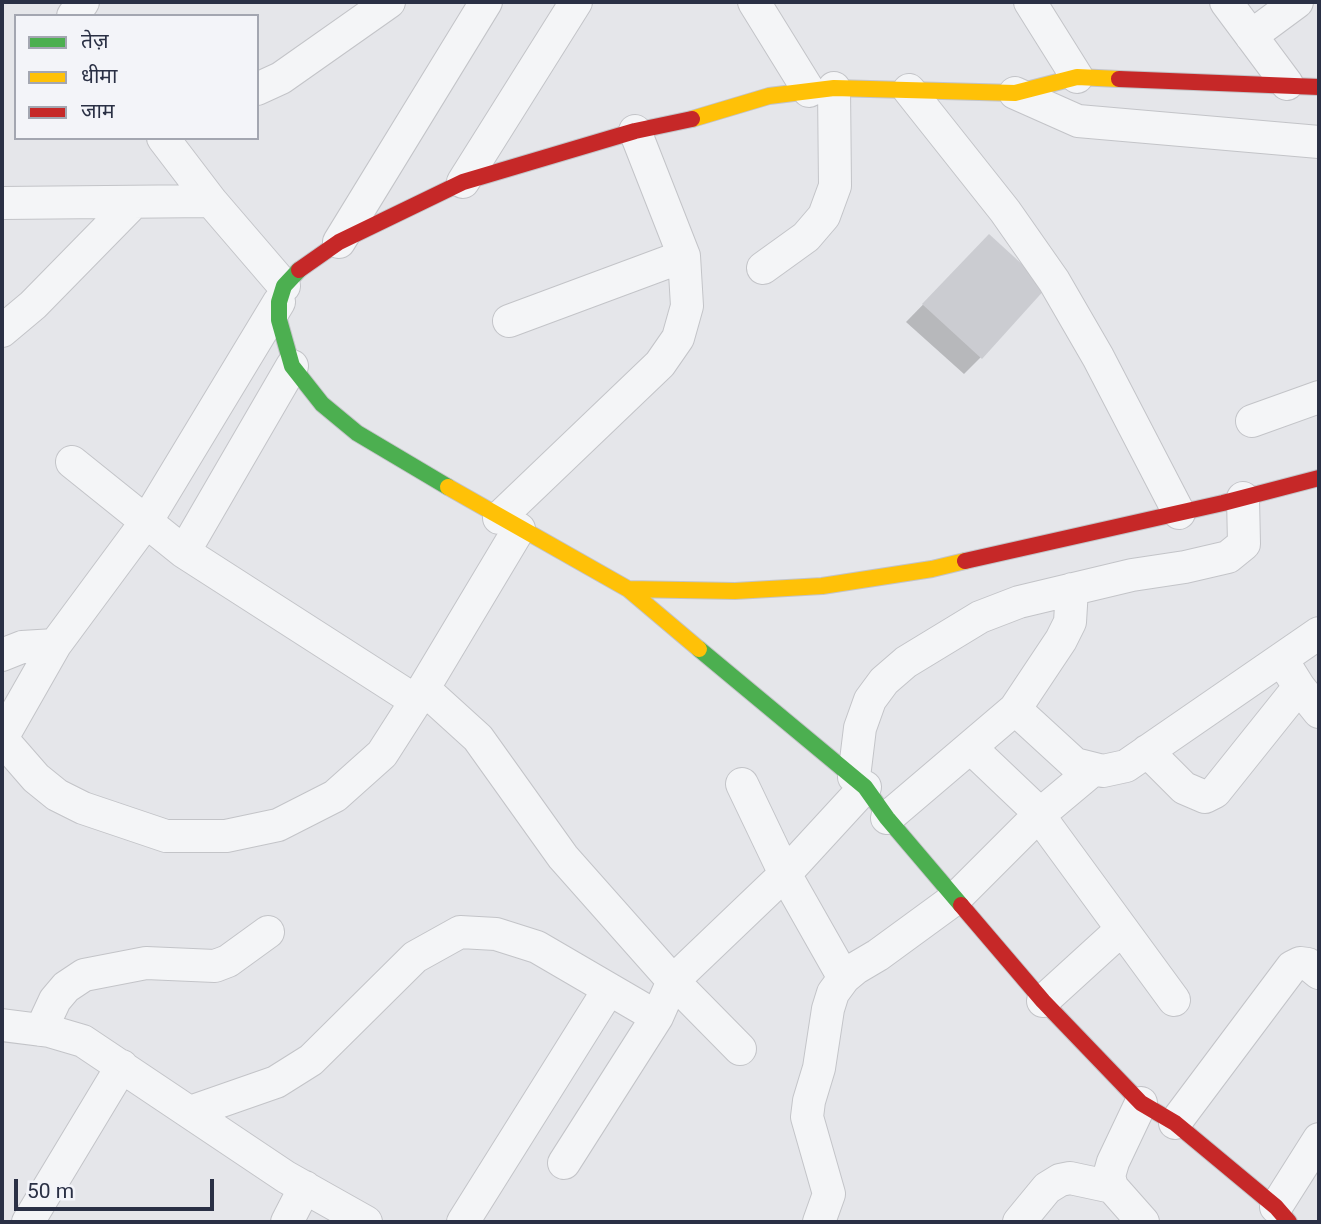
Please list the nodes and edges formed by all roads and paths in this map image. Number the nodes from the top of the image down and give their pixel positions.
1 (389, 2) edge
2 (486, 2) edge
3 (576, 2) edge
4 (754, 2) edge
5 (1030, 2) edge
6 (1226, 2) edge
7 (1297, 2) edge
8 (1251, 36) junction
9 (1077, 76) junction
10 (1287, 84) junction
11 (1319, 87) edge
12 (259, 88) edge
13 (822, 89) junction
14 (909, 90) junction
15 (1015, 93) junction
16 (635, 131) junction
17 (165, 140) edge
18 (1319, 142) edge
19 (463, 182) junction
20 (211, 201) junction
21 (134, 202) junction
22 (2, 203) edge
23 (340, 242) junction
24 (684, 256) junction
25 (763, 268) dead end
26 (281, 294) junction
27 (509, 321) dead end
28 (2, 331) edge
29 (292, 366) junction
30 (1319, 397) edge
31 (1252, 421) dead end
32 (72, 462) dead end
33 (1319, 478) edge
34 (1242, 498) junction
35 (1179, 513) junction
36 (146, 522) junction
37 (509, 524) junction
38 (184, 552) junction
39 (628, 589) junction
40 (1072, 589) junction
41 (1319, 633) edge
42 (55, 645) junction
43 (2, 655) edge
44 (1282, 659) junction
45 (1299, 687) junction
46 (420, 695) junction
47 (1015, 709) junction
48 (1319, 712) edge
49 (2, 738) edge
50 (971, 748) junction
51 (1147, 751) junction
52 (1094, 769) junction
53 (859, 782) junction
54 (743, 784) dead end
55 (1039, 815) junction
56 (887, 818) junction
57 (785, 874) junction
58 (956, 898) junction
59 (1122, 929) junction
60 (268, 932) dead end
61 (1319, 973) edge
62 (844, 978) junction
63 (673, 981) junction
64 (609, 989) junction
65 (1174, 1000) dead end
66 (1043, 1001) junction
67 (657, 1017) junction
68 (2, 1025) edge
69 (41, 1030) junction
70 (740, 1049) dead end
71 (122, 1066) junction
72 (1141, 1103) junction
73 (190, 1112) junction
74 (1175, 1123) junction
75 (1319, 1139) edge
76 (564, 1163) dead end
77 (305, 1187) junction
78 (1112, 1187) junction
79 (1282, 1215) edge
80 (28, 1222) edge
81 (287, 1222) edge
82 (366, 1222) edge
83 (463, 1222) edge
84 (819, 1222) edge
85 (1019, 1222) edge
86 (1143, 1222) edge

1 - 12 street
2 - 23 street
3 - 19 street
4 - 13 street
5 - 9 street
6 - 8 street
7 - 8 street
8 - 10 street
9 - 10 street
9 - 15 street
10 - 11 street
13 - 14 street
13 - 16 street
13 - 25 street
14 - 15 street
14 - 35 street
15 - 18 street
16 - 19 street
16 - 24 street
17 - 20 street
19 - 23 street
20 - 21 street
20 - 26 street
21 - 22 street
21 - 28 street
23 - 26 street
24 - 27 street
24 - 37 street
26 - 29 street
26 - 36 street
29 - 37 street
29 - 38 street
30 - 31 street
32 - 36 street
33 - 34 street
34 - 35 street
34 - 40 street
35 - 39 street
36 - 38 street
36 - 42 street
37 - 39 street
37 - 46 street
38 - 46 street
39 - 53 street
40 - 47 street
40 - 53 street
41 - 44 street
42 - 43 street
42 - 49 street
44 - 45 street
44 - 51 street
45 - 48 street
45 - 51 street
46 - 49 street
46 - 63 street
47 - 50 street
47 - 52 street
50 - 55 street
50 - 56 street
51 - 52 street
52 - 55 street
53 - 56 street
53 - 57 street
54 - 57 street
55 - 58 street
55 - 59 street
56 - 58 street
57 - 62 street
57 - 63 street
58 - 62 street
58 - 66 street
59 - 65 street
59 - 66 street
60 - 69 street
61 - 74 street
62 - 84 street
63 - 67 street
63 - 70 street
64 - 67 street
64 - 73 street
64 - 83 street
66 - 72 street
67 - 76 street
68 - 69 street
69 - 71 street
71 - 73 street
71 - 80 street
72 - 74 street
72 - 78 street
73 - 77 street
74 - 79 street
75 - 79 street
77 - 81 street
77 - 82 street
78 - 85 street
78 - 86 street

